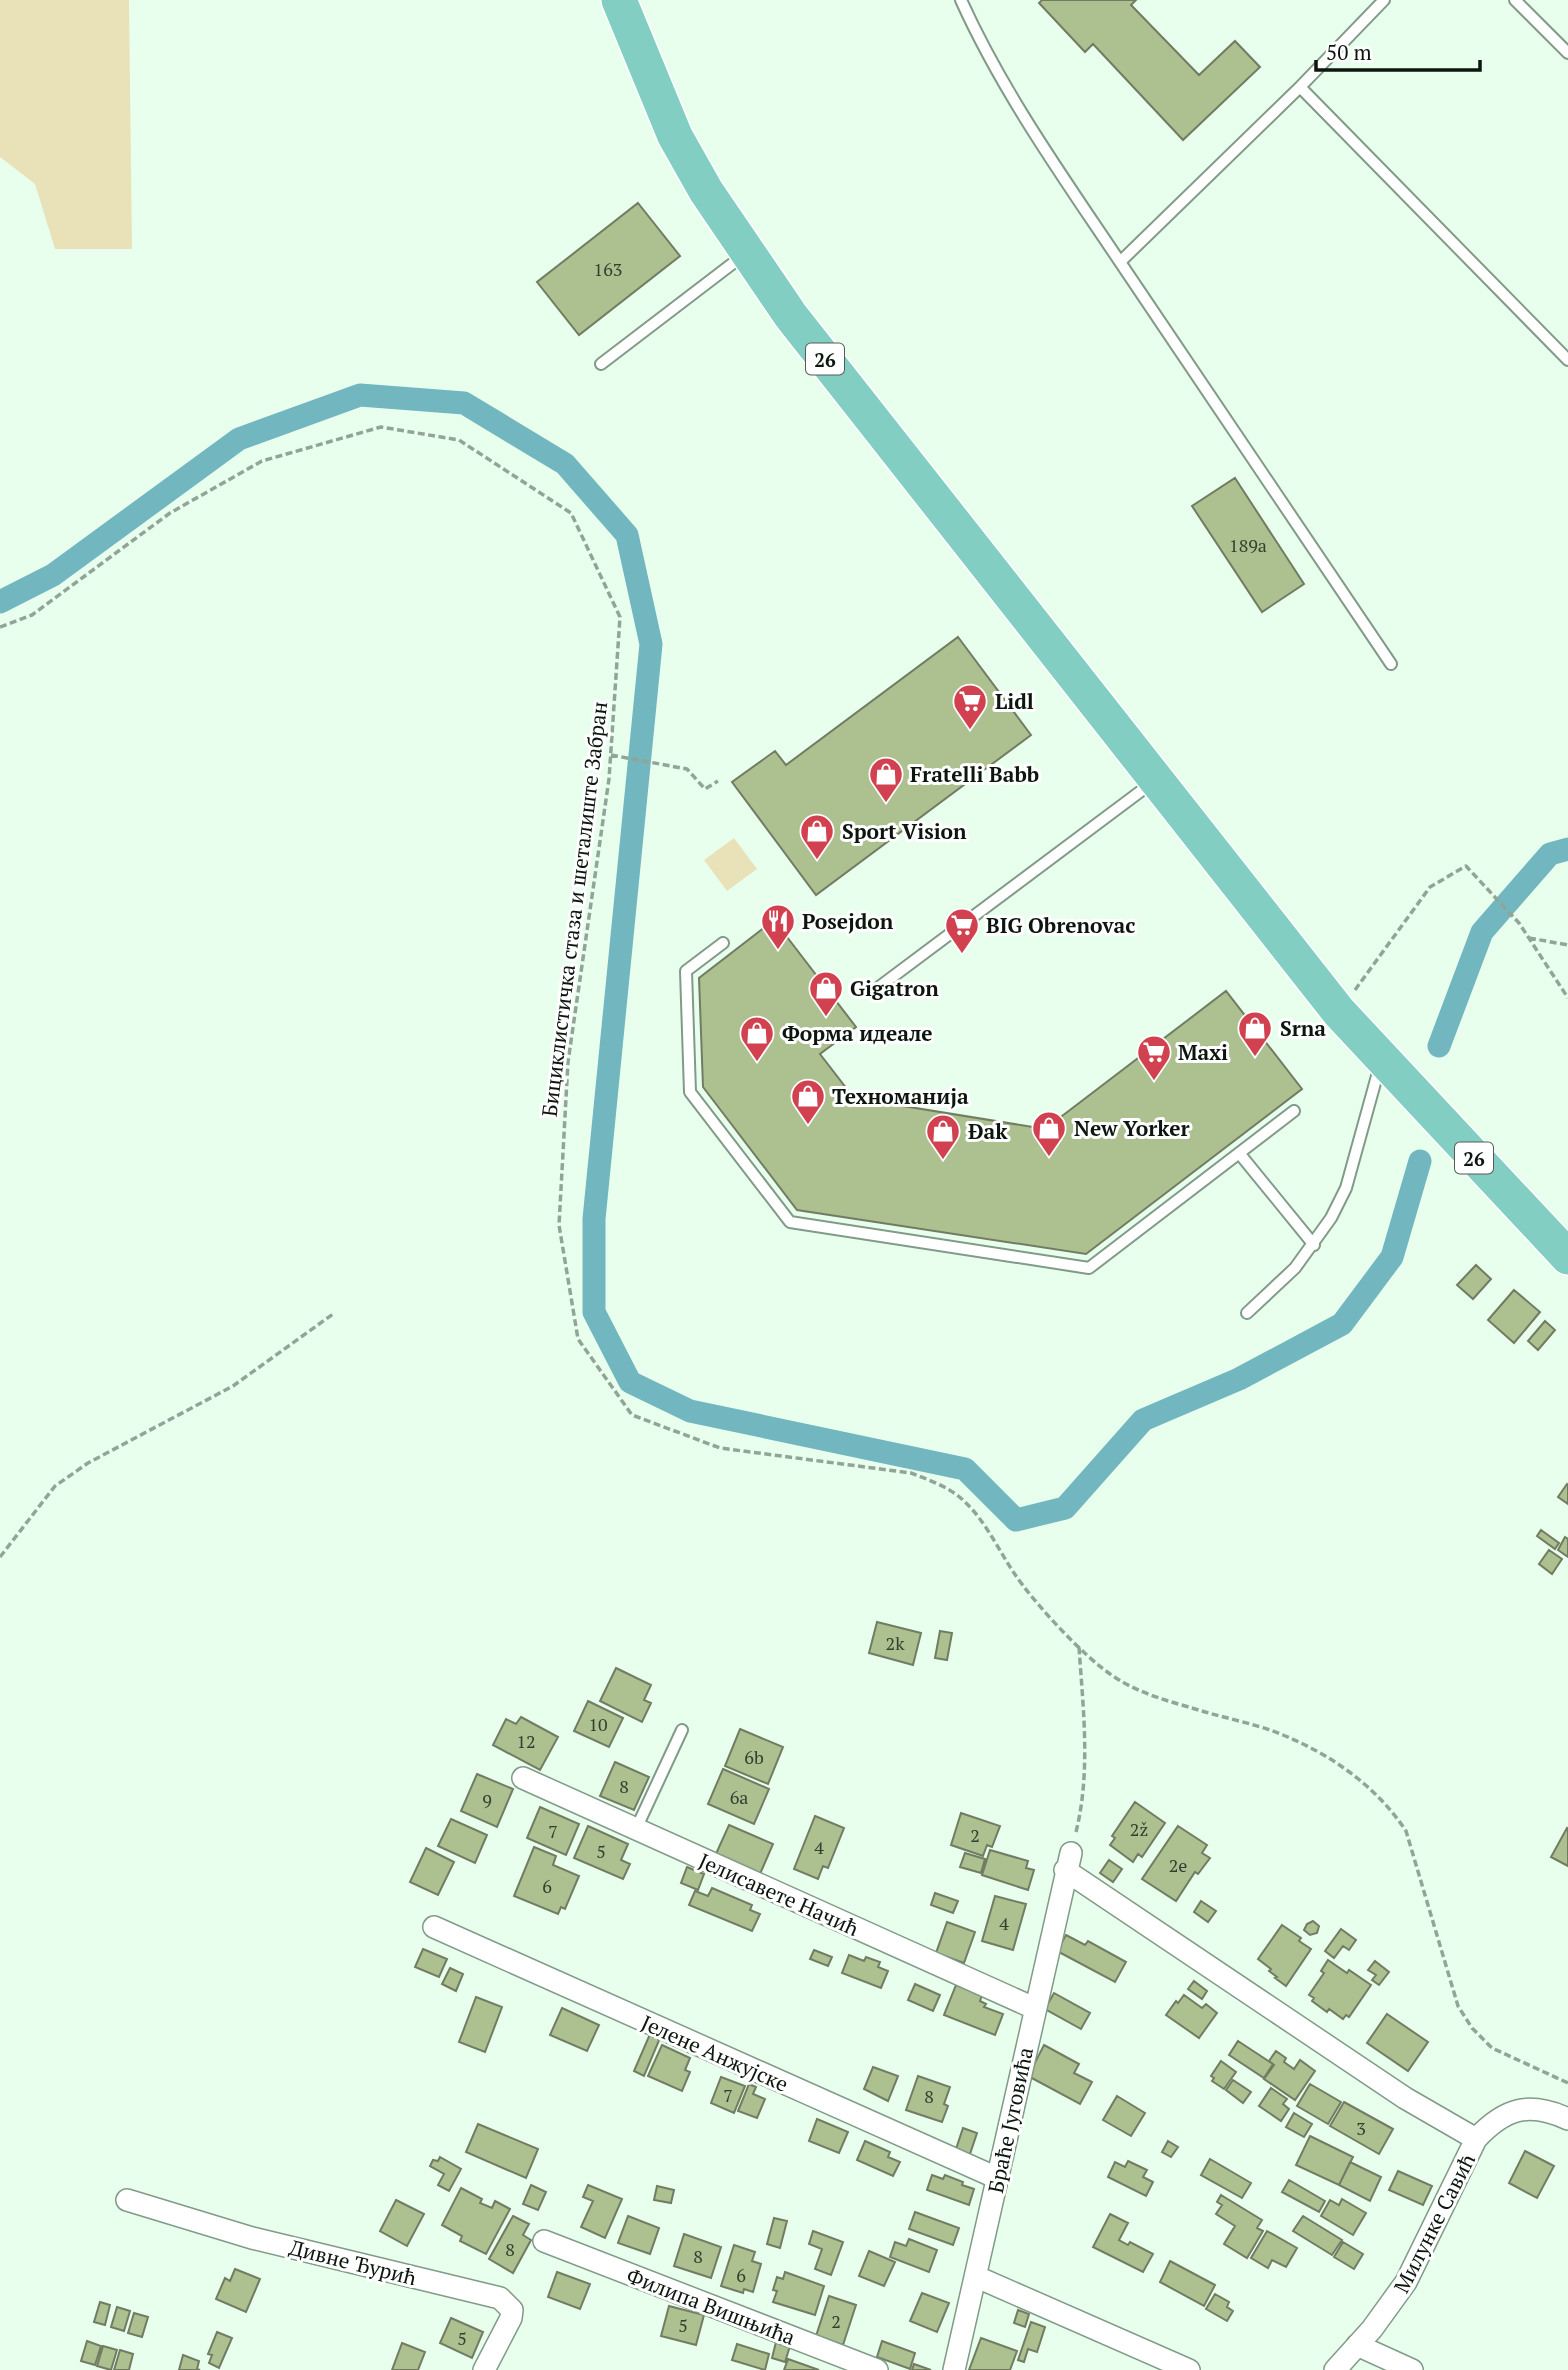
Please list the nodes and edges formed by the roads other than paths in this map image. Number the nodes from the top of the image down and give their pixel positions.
1 (619, 0) edge
2 (961, 0) edge
3 (1384, 0) edge
4 (1515, 0) edge
5 (1568, 53) edge
6 (1300, 87) junction
7 (747, 252) junction
8 (1120, 262) junction
9 (1568, 360) edge
10 (601, 364) dead end
11 (1391, 664) dead end
12 (1155, 780) junction
13 (723, 943) dead end
14 (879, 987) dead end
15 (1382, 1059) junction
16 (1294, 1111) dead end
17 (1239, 1153) junction
18 (1314, 1245) junction
19 (1568, 1256) edge
20 (1247, 1313) dead end
21 (682, 1730) dead end
22 (523, 1778) dead end
23 (636, 1829) junction
24 (434, 1927) dead end
25 (1034, 2008) junction
26 (1568, 2119) edge
27 (1476, 2139) junction
28 (997, 2178) junction
29 (127, 2200) dead end
30 (544, 2241) dead end
31 (977, 2277) junction
32 (1357, 2344) junction
33 (484, 2370) edge
34 (877, 2370) edge
35 (954, 2370) edge
36 (1189, 2370) edge
37 (1335, 2370) edge
38 (1412, 2370) edge

1 - 7 main road, 26
2 - 8 lane
3 - 6 lane
4 - 5 lane
6 - 8 lane
6 - 9 lane
7 - 10 lane
7 - 12 main road, 26
8 - 11 lane
12 - 14 lane
12 - 15 main road, 26
13 - 17 lane
15 - 18 lane
15 - 19 main road, 26
16 - 17 lane
17 - 18 lane
18 - 20 lane
21 - 23 lane
22 - 23 street, Јелисавете Начић
23 - 25 street, Јелисавете Начић
24 - 28 street, Јелене Анжујске
25 - 27 street, Браће Југовића
25 - 28 street, Браће Југовића
26 - 27 street
27 - 32 street, Милунке Савић
28 - 31 street, Браће Југовића
29 - 33 street, Дивне Ђурић
30 - 34 street, Филипа Вишњића
31 - 35 street, Браће Југовића
31 - 36 street
32 - 37 street, Милунке Савић
32 - 38 street

